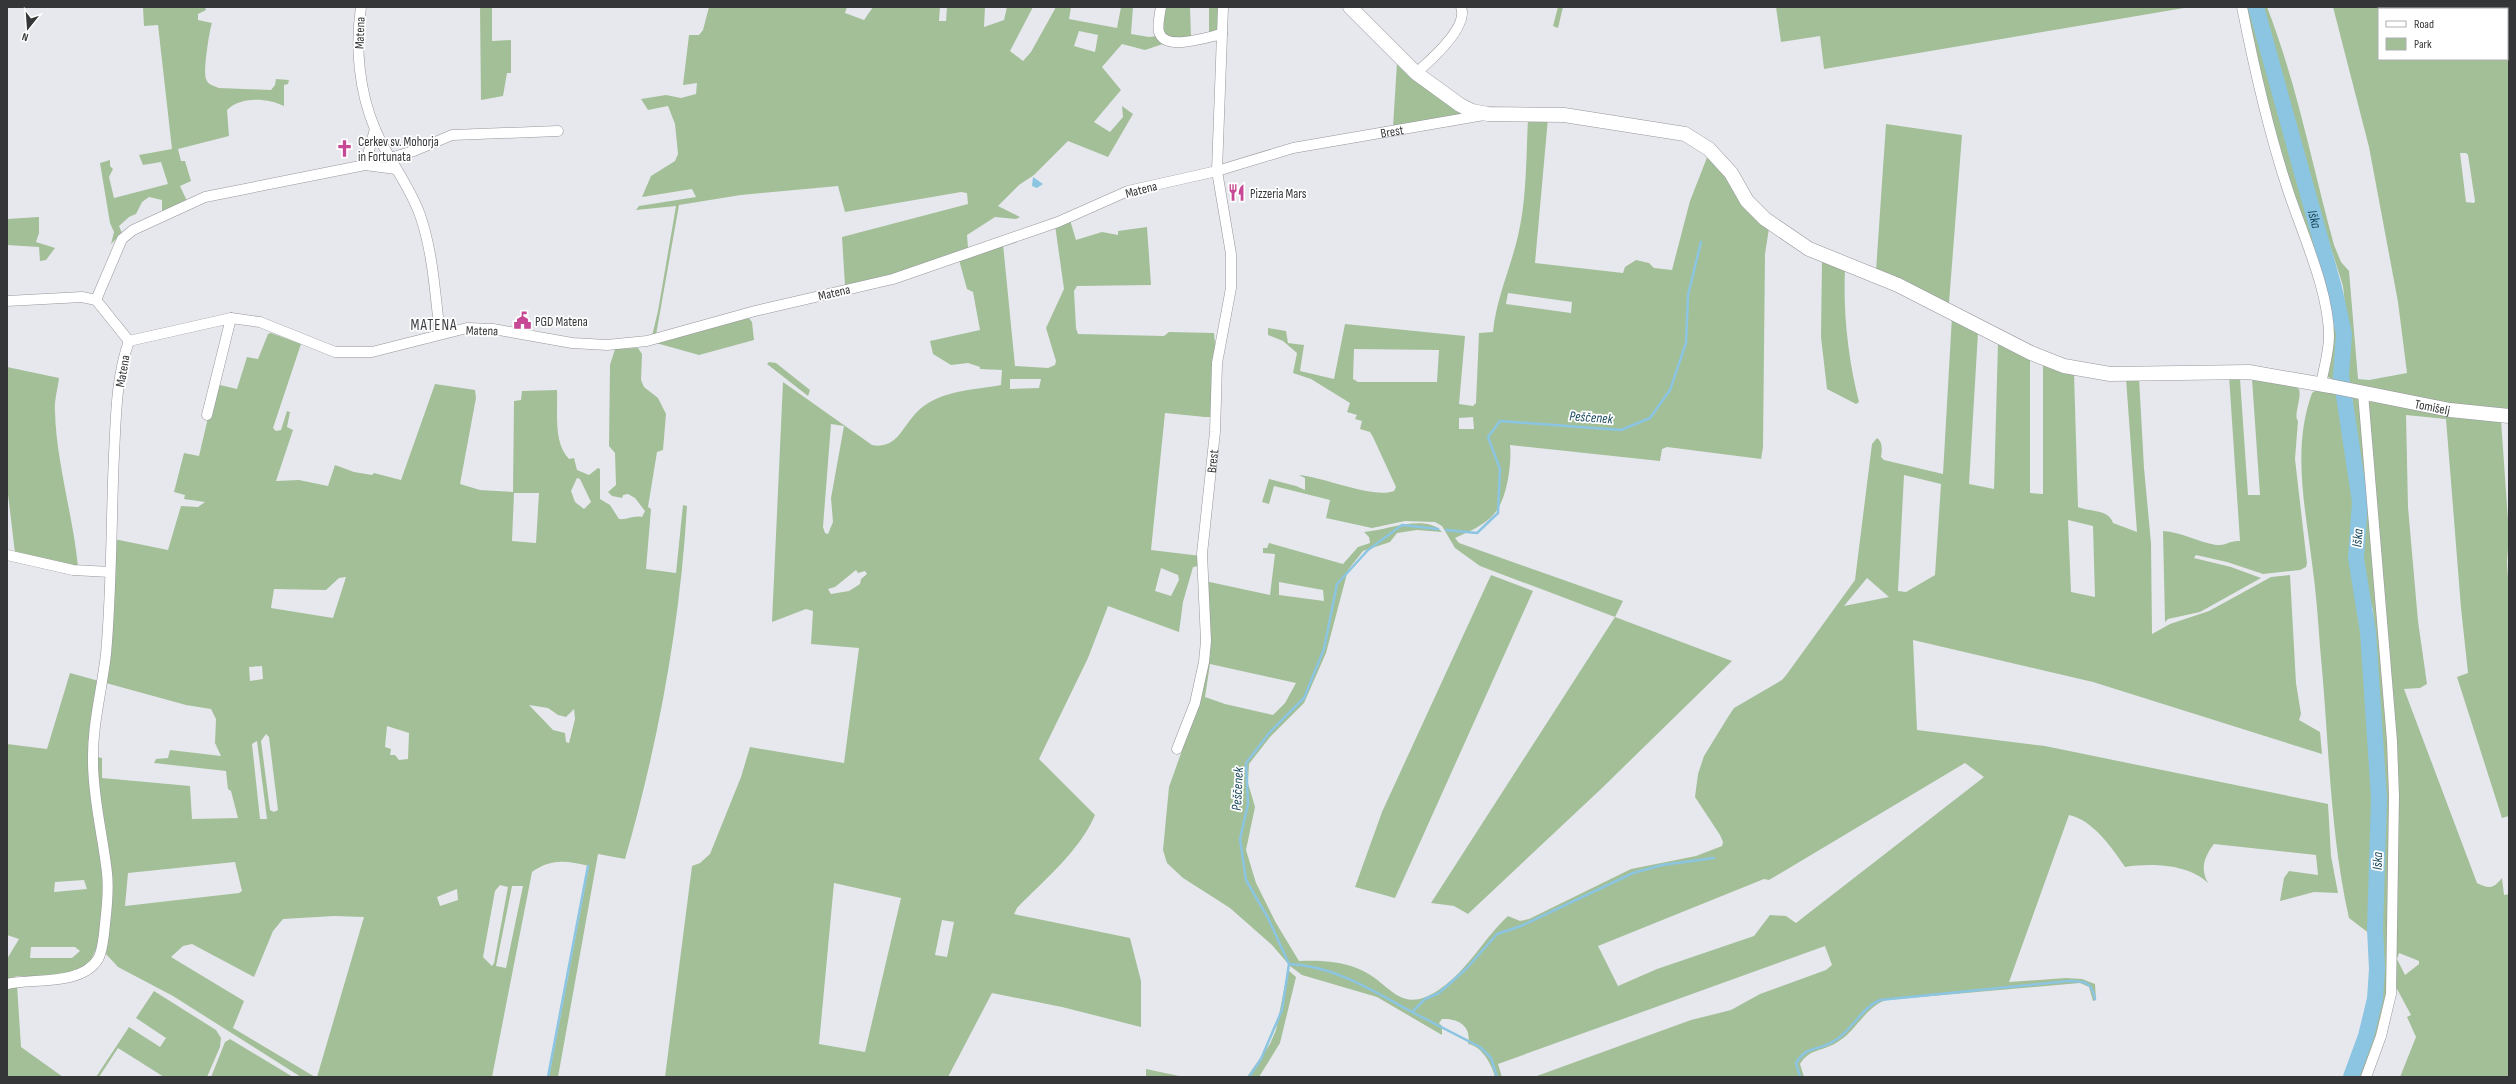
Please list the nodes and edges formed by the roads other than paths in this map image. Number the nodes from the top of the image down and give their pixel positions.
1 (361, 7) edge
2 (1161, 7) edge
3 (1223, 7) edge
4 (1350, 7) edge
5 (1461, 7) edge
6 (2242, 7) edge
7 (1222, 34) junction
8 (1416, 73) junction
9 (1488, 114) junction
10 (375, 129) junction
11 (558, 130) dead end
12 (390, 158) junction
13 (365, 165) junction
14 (396, 169) junction
15 (1217, 171) junction
16 (96, 300) junction
17 (7, 301) edge
18 (231, 318) junction
19 (440, 334) junction
20 (129, 340) junction
21 (2326, 385) junction
22 (2360, 392) junction
23 (207, 415) dead end
24 (2509, 416) edge
25 (7, 555) edge
26 (110, 572) junction
27 (1177, 749) dead end
28 (7, 984) edge
29 (2366, 1077) edge

1 - 10 street, Matena
2 - 7 street
3 - 7 street, Brest
4 - 8 street
5 - 8 street
6 - 21 street
7 - 15 street, Brest
8 - 9 street
9 - 15 street, Brest
9 - 21 street, Tomišelj
10 - 12 street, Matena
10 - 13 street
11 - 12 street
12 - 14 street, Matena
13 - 14 street
13 - 16 street
14 - 19 street, Matena
15 - 19 street, Matena
15 - 27 street, Brest
16 - 17 street
16 - 20 street
18 - 19 street, Matena
18 - 20 street, Matena
18 - 23 street
20 - 26 street, Matena
21 - 22 street, Tomišelj
22 - 24 street, Tomišelj
22 - 29 street
25 - 26 street
26 - 28 street, Matena

